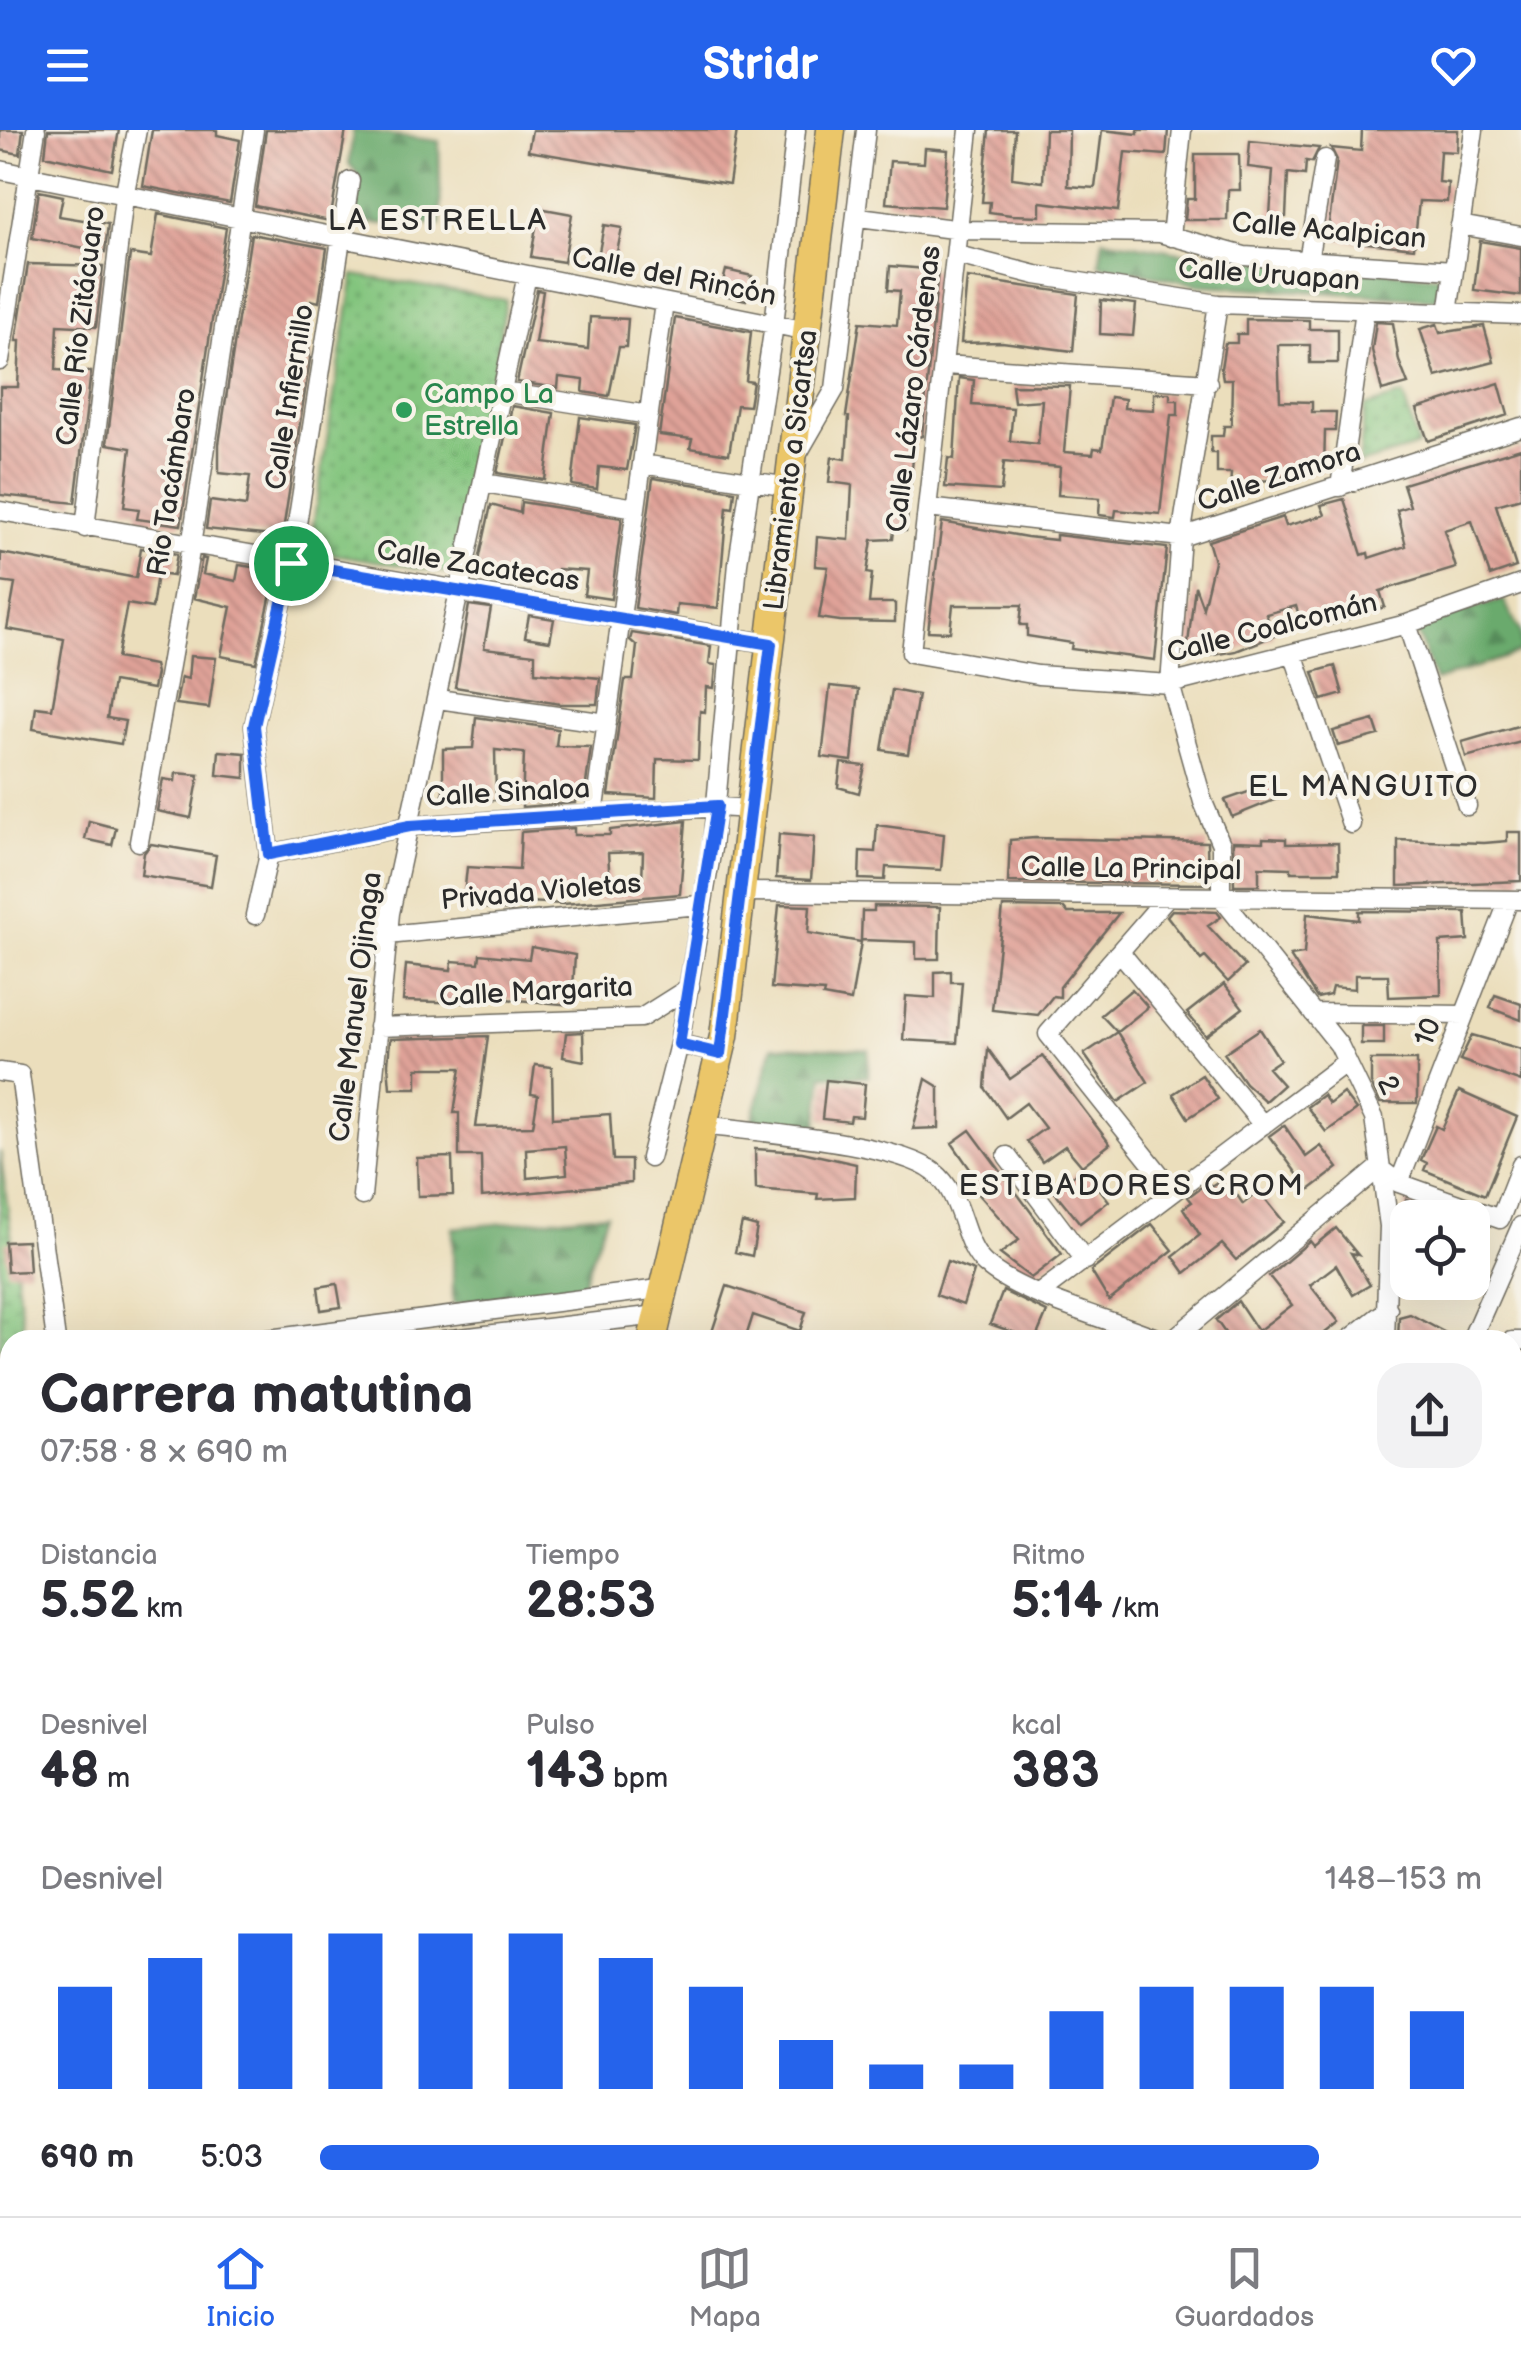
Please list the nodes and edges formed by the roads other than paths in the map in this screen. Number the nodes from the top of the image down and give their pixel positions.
1 (36, 130) edge
2 (137, 130) edge
3 (254, 130) edge
4 (796, 130) edge
5 (832, 130) edge
6 (866, 130) edge
7 (969, 130) edge
8 (1182, 130) edge
9 (1474, 130) edge
10 (1325, 160) dead end
11 (0, 170) edge
12 (29, 176) junction
13 (350, 181) dead end
14 (124, 197) junction
15 (240, 218) junction
16 (858, 218) junction
17 (1460, 225) junction
18 (961, 230) junction
19 (1171, 236) junction
20 (1521, 236) edge
21 (342, 238) junction
22 (958, 255) junction
23 (1308, 261) junction
24 (1454, 270) junction
25 (527, 275) junction
26 (664, 302) junction
27 (1218, 304) junction
28 (1365, 310) junction
29 (1448, 313) junction
30 (1521, 315) edge
31 (774, 325) junction
32 (808, 331) junction
33 (0, 360) edge
34 (945, 365) junction
35 (1208, 384) junction
36 (503, 392) junction
37 (649, 415) junction
38 (1521, 427) edge
39 (642, 464) junction
40 (791, 475) junction
41 (752, 481) junction
42 (484, 484) junction
43 (1340, 487) junction
44 (636, 508) junction
45 (928, 508) junction
46 (0, 511) edge
47 (85, 528) junction
48 (1181, 538) junction
49 (191, 546) junction
50 (291, 563) junction
51 (1521, 585) edge
52 (462, 592) junction
53 (621, 616) junction
54 (1408, 624) junction
55 (731, 637) junction
56 (771, 644) junction
57 (1293, 653) junction
58 (911, 654) joint
59 (1170, 684) junction
60 (438, 700) junction
61 (607, 723) junction
62 (717, 806) junction
63 (1468, 806) dead end
64 (752, 809) junction
65 (594, 815) junction
66 (1351, 824) dead end
67 (410, 826) junction
68 (139, 842) dead end
69 (269, 854) junction
70 (741, 892) junction
71 (1168, 897) junction
72 (1220, 897) junction
73 (1515, 900) edge
74 (699, 905) junction
75 (256, 915) dead end
76 (388, 934) junction
77 (1120, 952) junction
78 (690, 988) junction
79 (1313, 1013) junction
80 (1464, 1015) junction
81 (378, 1026) junction
82 (679, 1044) junction
83 (720, 1054) junction
84 (1346, 1062) junction
85 (0, 1072) edge
86 (702, 1125) junction
87 (1263, 1125) junction
88 (1007, 1156) dead end
89 (650, 1158) dead end
90 (1521, 1165) edge
91 (1379, 1168) junction
92 (1399, 1183) junction
93 (1174, 1192) junction
94 (362, 1196) dead end
95 (1521, 1226) edge
96 (1085, 1260) junction
97 (667, 1288) junction
98 (1040, 1293) junction
99 (1388, 1309) junction
100 (655, 1328) edge
101 (55, 1330) edge
102 (339, 1330) edge
103 (620, 1330) edge
104 (1135, 1330) edge
105 (1184, 1330) edge
106 (1362, 1330) edge
107 (1387, 1330) edge
108 (1475, 1330) edge

1 - 12 street
2 - 14 street, Calle Río Zitácuaro
3 - 15 street, Río Tacámbaro
4 - 31 street
5 - 32 main road, Libramiento a Sicartsa
6 - 16 street
7 - 18 street, Calle Lázaro Cárdenas
8 - 19 street
9 - 17 street
10 - 23 street
11 - 12 street, Calle del Rincón
12 - 14 street, Calle del Rincón
12 - 33 street
13 - 21 street, Calle Infiernillo
14 - 15 street, Calle del Rincón
14 - 47 street, Calle Río Zitácuaro
15 - 21 street, Calle del Rincón
15 - 49 street, Río Tacámbaro
16 - 18 street
16 - 40 street
17 - 20 street
17 - 24 street
18 - 19 street, Calle Acalpican
18 - 22 street, Calle Lázaro Cárdenas
19 - 23 street, Calle Acalpican
21 - 25 street, Calle del Rincón
21 - 50 street, Calle Infiernillo
22 - 27 street, Calle Uruapan
22 - 34 street, Calle Lázaro Cárdenas
23 - 24 street, Calle Acalpican
24 - 29 street
25 - 26 street, Calle del Rincón
25 - 36 street, Calle Manuel Ojinaga
26 - 31 street, Calle del Rincón
26 - 37 street
27 - 28 street, Calle Uruapan
27 - 35 street
28 - 29 street, Calle Uruapan
28 - 43 street
29 - 30 street, Calle Uruapan
31 - 32 street, Calle del Rincón
31 - 41 street
32 - 40 main road, Libramiento a Sicartsa
34 - 35 street
34 - 45 street, Calle Lázaro Cárdenas
35 - 48 street
36 - 37 street
36 - 42 street, Calle Manuel Ojinaga
37 - 39 street
38 - 43 street, Calle Zamora
39 - 41 street
39 - 44 street
40 - 41 street
40 - 56 main road, Libramiento a Sicartsa
41 - 55 street
42 - 44 street
42 - 52 street, Calle Manuel Ojinaga
43 - 48 street, Calle Zamora
44 - 53 street
45 - 48 street, Calle Zamora
45 - 58 street, Calle Lázaro Cárdenas
46 - 47 street, Calle Zacatecas
47 - 49 street, Calle Zacatecas
48 - 59 street
49 - 50 street, Calle Zacatecas
49 - 68 street, Río Tacámbaro
50 - 52 street, Calle Zacatecas
50 - 69 street, Calle Infiernillo
51 - 54 street, Calle Coalcomán
52 - 53 street, Calle Zacatecas
52 - 60 street, Calle Manuel Ojinaga
53 - 55 street, Calle Zacatecas
53 - 61 street
54 - 57 street, Calle Coalcomán
54 - 63 street
55 - 56 street, Calle Zacatecas
55 - 62 street
56 - 64 main road, Libramiento a Sicartsa
57 - 59 street, Calle Coalcomán
57 - 66 street
58 - 59 street, Calle Coalcomán
59 - 72 street
60 - 61 street
60 - 67 street, Calle Manuel Ojinaga
61 - 65 street
62 - 64 street, Calle Sinaloa
62 - 65 street, Calle Sinaloa
62 - 74 street
64 - 70 main road, Libramiento a Sicartsa
65 - 67 street, Calle Sinaloa
67 - 69 street, Calle Sinaloa
67 - 76 street, Calle Manuel Ojinaga
69 - 75 street, Calle Infiernillo
70 - 71 street, Calle La Principal
70 - 83 main road, Libramiento a Sicartsa
71 - 72 street, Calle La Principal
71 - 77 street
72 - 73 street, Calle La Principal
72 - 79 street, 2
73 - 80 street, 10
74 - 76 street, Privada Violetas
74 - 78 street
76 - 81 street, Calle Manuel Ojinaga
77 - 87 street
77 - 93 street
78 - 81 street, Calle Margarita
78 - 82 street
79 - 80 street
79 - 84 street, 2
80 - 92 street, 10
81 - 94 street, Calle Manuel Ojinaga
82 - 83 street
82 - 89 street
83 - 86 main road, Libramiento a Sicartsa
84 - 87 street
84 - 91 street, 2
85 - 101 street
86 - 97 main road, Libramiento a Sicartsa
86 - 98 street
87 - 93 street
88 - 96 street
90 - 92 street
91 - 92 street
91 - 99 street, 2
91 - 105 street
93 - 96 street
95 - 108 street
96 - 98 street
97 - 100 main road, Libramiento a Sicartsa
97 - 102 street
98 - 104 street
99 - 106 street
99 - 107 street, 2
100 - 103 street

